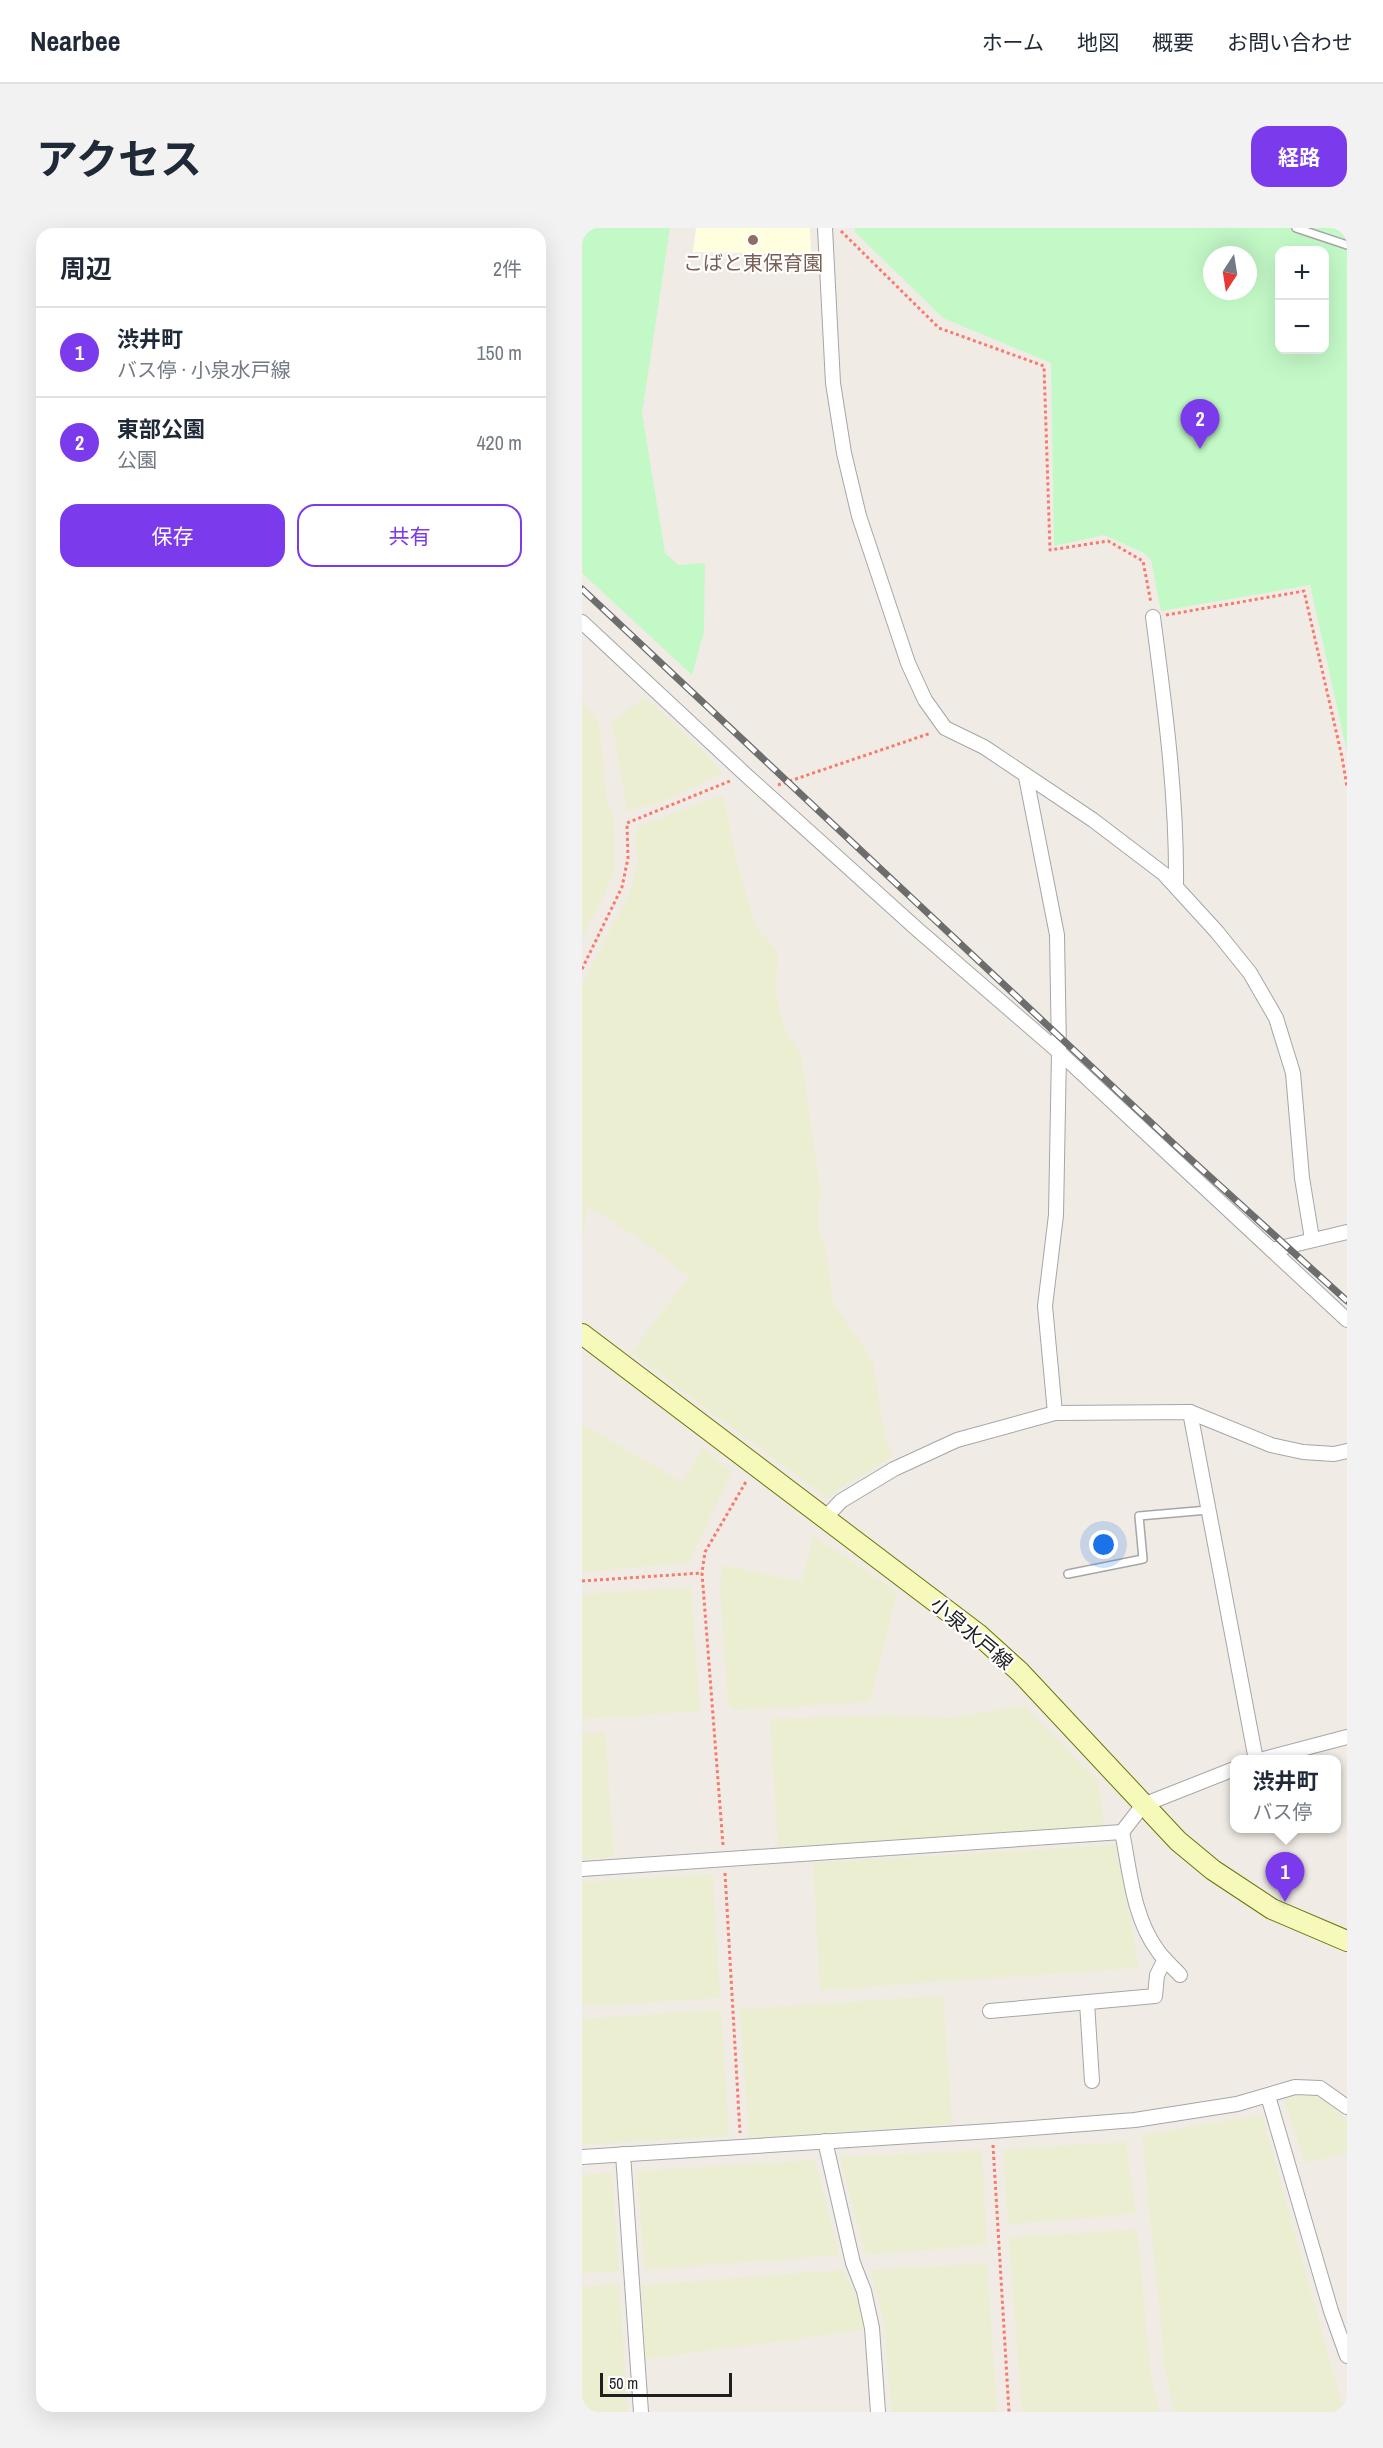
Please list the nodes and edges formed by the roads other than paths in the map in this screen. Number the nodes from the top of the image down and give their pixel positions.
1 (825, 228) edge
2 (1296, 228) edge
3 (1347, 245) edge
4 (1153, 617) road end
5 (582, 622) edge
6 (1026, 777) junction
7 (1176, 886) junction
8 (1059, 1052) junction
9 (1347, 1232) edge
10 (1312, 1239) junction
11 (1272, 1250) junction
12 (1347, 1320) edge
13 (582, 1334) edge
14 (1190, 1412) junction
15 (1055, 1413) junction
16 (1347, 1452) edge
17 (1208, 1510) junction
18 (825, 1518) junction
19 (1068, 1574) dead end
20 (1347, 1737) edge
21 (1257, 1755) edge
22 (1277, 1755) edge
23 (1230, 1771) edge
24 (1143, 1804) junction
25 (1122, 1832) junction
26 (582, 1869) edge
27 (1347, 1941) edge
28 (1165, 1959) junction
29 (1180, 1975) dead end
30 (1087, 2003) junction
31 (990, 2011) dead end
32 (1092, 2081) dead end
33 (1268, 2096) junction
34 (1347, 2107) edge
35 (825, 2141) junction
36 (624, 2154) junction
37 (582, 2157) edge
38 (1347, 2356) edge
39 (641, 2412) edge
40 (878, 2412) edge

1 - 6 street
2 - 3 lane
4 - 7 street
5 - 8 street
6 - 7 street
6 - 8 street
7 - 10 street
8 - 11 street
8 - 15 street
9 - 10 street
10 - 11 street
11 - 12 street
13 - 18 main road, 小泉水戸線
14 - 15 street
14 - 16 street
14 - 17 street
15 - 18 street
17 - 19 lane
17 - 21 street
18 - 24 main road, 小泉水戸線
20 - 22 street
23 - 24 street
24 - 25 street
24 - 27 main road, 小泉水戸線
25 - 26 street
25 - 28 street
28 - 29 street
28 - 30 street
30 - 31 street
30 - 32 street
33 - 34 street
33 - 35 street
33 - 38 street
35 - 36 street
35 - 40 street
36 - 37 street
36 - 39 street

